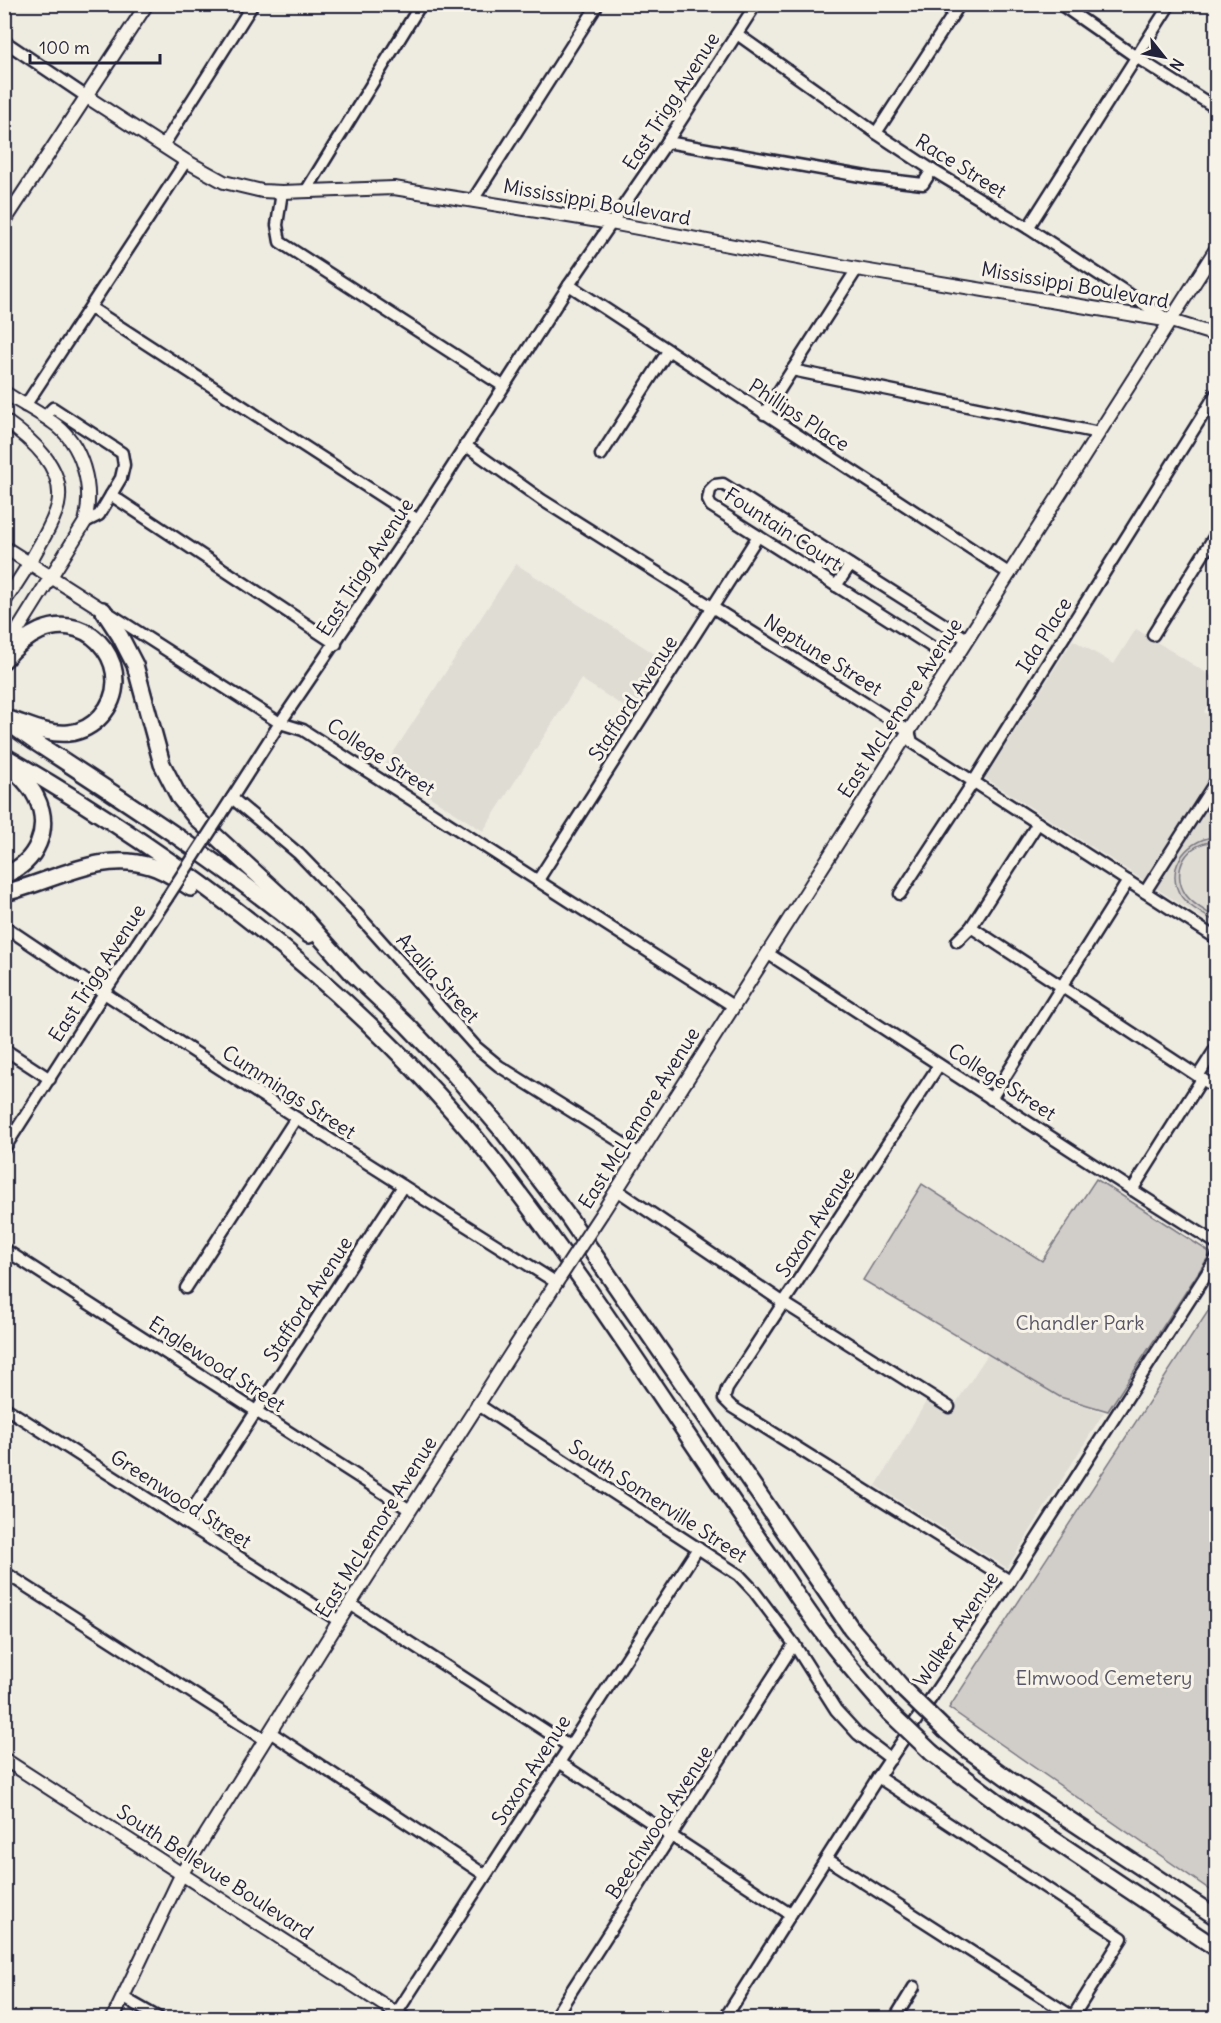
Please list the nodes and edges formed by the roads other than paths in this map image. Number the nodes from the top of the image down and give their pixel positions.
1 (147, 4) edge
2 (253, 4) edge
3 (422, 4) edge
4 (598, 4) edge
5 (756, 4) edge
6 (960, 4) edge
7 (1060, 4) edge
8 (1170, 4) edge
9 (737, 34) junction
10 (4, 41) edge
11 (1136, 57) junction
12 (87, 97) junction
13 (1216, 108) edge
14 (876, 133) junction
15 (666, 142) junction
16 (163, 146) junction
17 (186, 161) junction
18 (933, 170) junction
19 (306, 191) junction
20 (282, 192) junction
21 (473, 200) junction
22 (4, 222) edge
23 (611, 223) junction
24 (1028, 228) junction
25 (1216, 249) edge
26 (857, 269) junction
27 (568, 285) junction
28 (91, 308) junction
29 (1171, 321) junction
30 (1216, 335) edge
31 (668, 351) junction
32 (792, 370) junction
33 (503, 386) junction
34 (4, 392) edge
35 (1216, 394) edge
36 (25, 406) junction
37 (764, 414) junction
38 (44, 417) junction
39 (4, 420) edge
40 (1099, 433) junction
41 (465, 445) junction
42 (602, 455) dead end
43 (111, 495) junction
44 (418, 520) junction
45 (85, 522) junction
46 (1216, 534) edge
47 (758, 536) junction
48 (4, 547) edge
49 (829, 551) junction
50 (30, 564) junction
51 (850, 565) junction
52 (815, 572) junction
53 (1010, 574) junction
54 (52, 577) junction
55 (836, 586) junction
56 (4, 602) edge
57 (714, 607) junction
58 (103, 610) junction
59 (1153, 635) dead end
60 (968, 639) junction
61 (336, 644) junction
62 (4, 652) edge
63 (4, 660) edge
64 (954, 661) junction
65 (4, 719) edge
66 (280, 723) junction
67 (909, 731) junction
68 (4, 758) edge
69 (974, 781) junction
70 (1216, 781) edge
71 (232, 798) junction
72 (1038, 823) junction
73 (4, 874) edge
74 (538, 880) junction
75 (1128, 881) junction
76 (1145, 892) junction
77 (4, 893) edge
78 (900, 894) dead end
79 (225, 902) junction
80 (4, 926) edge
81 (972, 927) junction
82 (1216, 938) edge
83 (957, 941) dead end
84 (767, 953) junction
85 (348, 968) junction
86 (1061, 987) junction
87 (104, 993) junction
88 (733, 1006) junction
89 (1216, 1048) edge
90 (4, 1049) edge
91 (939, 1065) junction
92 (1200, 1077) junction
93 (50, 1079) junction
94 (1216, 1088) edge
95 (991, 1099) junction
96 (296, 1118) junction
97 (4, 1149) edge
98 (640, 1154) junction
99 (403, 1186) junction
100 (617, 1190) junction
101 (1132, 1190) junction
102 (1216, 1243) edge
103 (4, 1249) edge
104 (1216, 1259) edge
105 (558, 1280) junction
106 (186, 1288) dead end
107 (784, 1303) junction
108 (477, 1404) junction
109 (4, 1407) edge
110 (949, 1407) dead end
111 (256, 1411) junction
112 (410, 1510) junction
113 (184, 1522) junction
114 (698, 1548) junction
115 (4, 1572) edge
116 (1010, 1581) junction
117 (350, 1604) junction
118 (339, 1621) junction
119 (794, 1644) junction
120 (267, 1736) junction
121 (569, 1746) junction
122 (4, 1759) edge
123 (891, 1759) junction
124 (559, 1762) junction
125 (878, 1777) junction
126 (671, 1837) junction
127 (827, 1859) junction
128 (182, 1873) junction
129 (485, 1875) junction
130 (790, 1914) junction
131 (1216, 1917) edge
132 (1216, 1948) edge
133 (914, 1987) dead end
134 (124, 1998) junction
135 (400, 2016) edge
136 (1072, 2018) edge
137 (114, 2019) edge
138 (159, 2019) edge
139 (554, 2019) edge
140 (725, 2019) edge
141 (895, 2019) edge

1 - 12 main road
2 - 16 street
3 - 19 street
4 - 21 street
5 - 9 street, East Trigg Avenue
6 - 14 street
7 - 11 street
8 - 11 street
9 - 14 street, Race Street
9 - 15 street, East Trigg Avenue
10 - 12 street, Mississippi Boulevard
11 - 13 street
11 - 24 street
12 - 16 main road, Mississippi Boulevard
12 - 22 main road
14 - 18 street, Race Street
15 - 18 street
15 - 23 street, East Trigg Avenue
16 - 17 main road, Mississippi Boulevard
17 - 20 main road, Mississippi Boulevard
17 - 28 street
18 - 24 street, Race Street
19 - 20 main road, Mississippi Boulevard
19 - 21 main road, Mississippi Boulevard
20 - 33 street
21 - 23 main road, Mississippi Boulevard
23 - 26 main road, Mississippi Boulevard
23 - 27 street, East Trigg Avenue
24 - 29 street, Race Street
25 - 29 main road, East McLemore Avenue
26 - 29 main road, Mississippi Boulevard
26 - 32 street
27 - 31 street, Phillips Place
27 - 33 street, East Trigg Avenue
28 - 36 street
28 - 44 street
29 - 30 main road, Mississippi Boulevard
29 - 40 main road, East McLemore Avenue
31 - 37 street, Phillips Place
31 - 42 street
32 - 37 street
32 - 40 street
33 - 41 street, East Trigg Avenue
34 - 36 main road
35 - 69 street, Ida Place
36 - 38 main road
37 - 53 street, Phillips Place
38 - 43 street
38 - 45 main road
39 - 50 main road
40 - 53 main road, East McLemore Avenue
41 - 44 street, East Trigg Avenue
41 - 57 street, Neptune Street
43 - 45 street
43 - 61 street
44 - 61 street, East Trigg Avenue
45 - 54 main road
46 - 59 street
47 - 49 street, Fountain Court
47 - 52 street, Fountain Court
47 - 57 street, Stafford Avenue
48 - 50 main road, College Street
49 - 51 street, Fountain Court
49 - 52 street
50 - 54 main road, College Street
50 - 56 main road
51 - 55 street
51 - 60 street, Fountain Court
52 - 55 street, Fountain Court
53 - 60 main road, East McLemore Avenue
54 - 58 main road, College Street
54 - 62 main road
55 - 64 street, Fountain Court
57 - 67 street, Neptune Street
57 - 74 street, Stafford Avenue
58 - 66 street, College Street
58 - 85 highway
60 - 64 main road, East McLemore Avenue
61 - 66 street, East Trigg Avenue
63 - 65 highway
64 - 67 main road, East McLemore Avenue
65 - 85 highway
66 - 71 street, East Trigg Avenue
66 - 74 street, College Street
67 - 69 street, Neptune Street
67 - 84 main road, East McLemore Avenue
68 - 73 highway
68 - 79 highway
69 - 72 street, Neptune Street
69 - 78 street, Ida Place
70 - 76 street
71 - 87 street, East Trigg Avenue, bridge
71 - 98 street, Azalia Street
72 - 75 street, Neptune Street
72 - 81 street
74 - 88 street, College Street
75 - 76 street, Neptune Street
75 - 86 street
76 - 82 street, Neptune Street
77 - 79 highway
79 - 132 highway, bridge
80 - 87 street, Cummings Street
81 - 83 street
81 - 86 street
84 - 88 main road, East McLemore Avenue
84 - 91 street, College Street
85 - 131 highway, bridge
86 - 92 street
86 - 95 street
87 - 93 street, East Trigg Avenue
87 - 96 street, Cummings Street
88 - 98 main road, East McLemore Avenue
89 - 92 street
90 - 93 street
91 - 95 street, College Street
91 - 107 street, Saxon Avenue
92 - 94 street
92 - 101 street
93 - 97 street, East Trigg Avenue
95 - 101 street, College Street
96 - 99 street, Cummings Street
96 - 106 street
98 - 100 main road, East McLemore Avenue
99 - 105 street, Cummings Street
99 - 111 street, Stafford Avenue
100 - 105 main road, East McLemore Avenue, bridge
100 - 107 street
101 - 102 street, College Street
103 - 111 street, Englewood Street
104 - 116 street, Walker Avenue
105 - 108 main road, East McLemore Avenue
107 - 110 street
107 - 116 street, Saxon Avenue
108 - 112 main road, East McLemore Avenue
108 - 114 street, South Somerville Street
109 - 113 street, Greenwood Street
111 - 112 street, Englewood Street
111 - 113 street, Stafford Avenue
112 - 117 main road, East McLemore Avenue
113 - 118 street, Greenwood Street
114 - 119 street, South Somerville Street
114 - 121 street, Saxon Avenue
115 - 120 street
116 - 123 street, Walker Avenue
117 - 118 main road, East McLemore Avenue
117 - 121 street
118 - 120 main road, East McLemore Avenue
119 - 123 street, South Somerville Street
119 - 126 street, Beechwood Avenue
120 - 128 main road, East McLemore Avenue
120 - 129 street
121 - 124 street, Saxon Avenue
122 - 128 main road, South Bellevue Boulevard
123 - 125 street, Walker Avenue
124 - 126 street
124 - 129 street, Saxon Avenue
125 - 127 street, Walker Avenue
125 - 136 street
126 - 130 street
126 - 139 street, Beechwood Avenue
127 - 130 street, Walker Avenue
127 - 136 street
128 - 134 main road, East McLemore Avenue
128 - 135 main road, South Bellevue Boulevard
129 - 135 street, Saxon Avenue
130 - 140 street, Walker Avenue
133 - 141 street
134 - 137 main road, East McLemore Avenue
134 - 138 street

